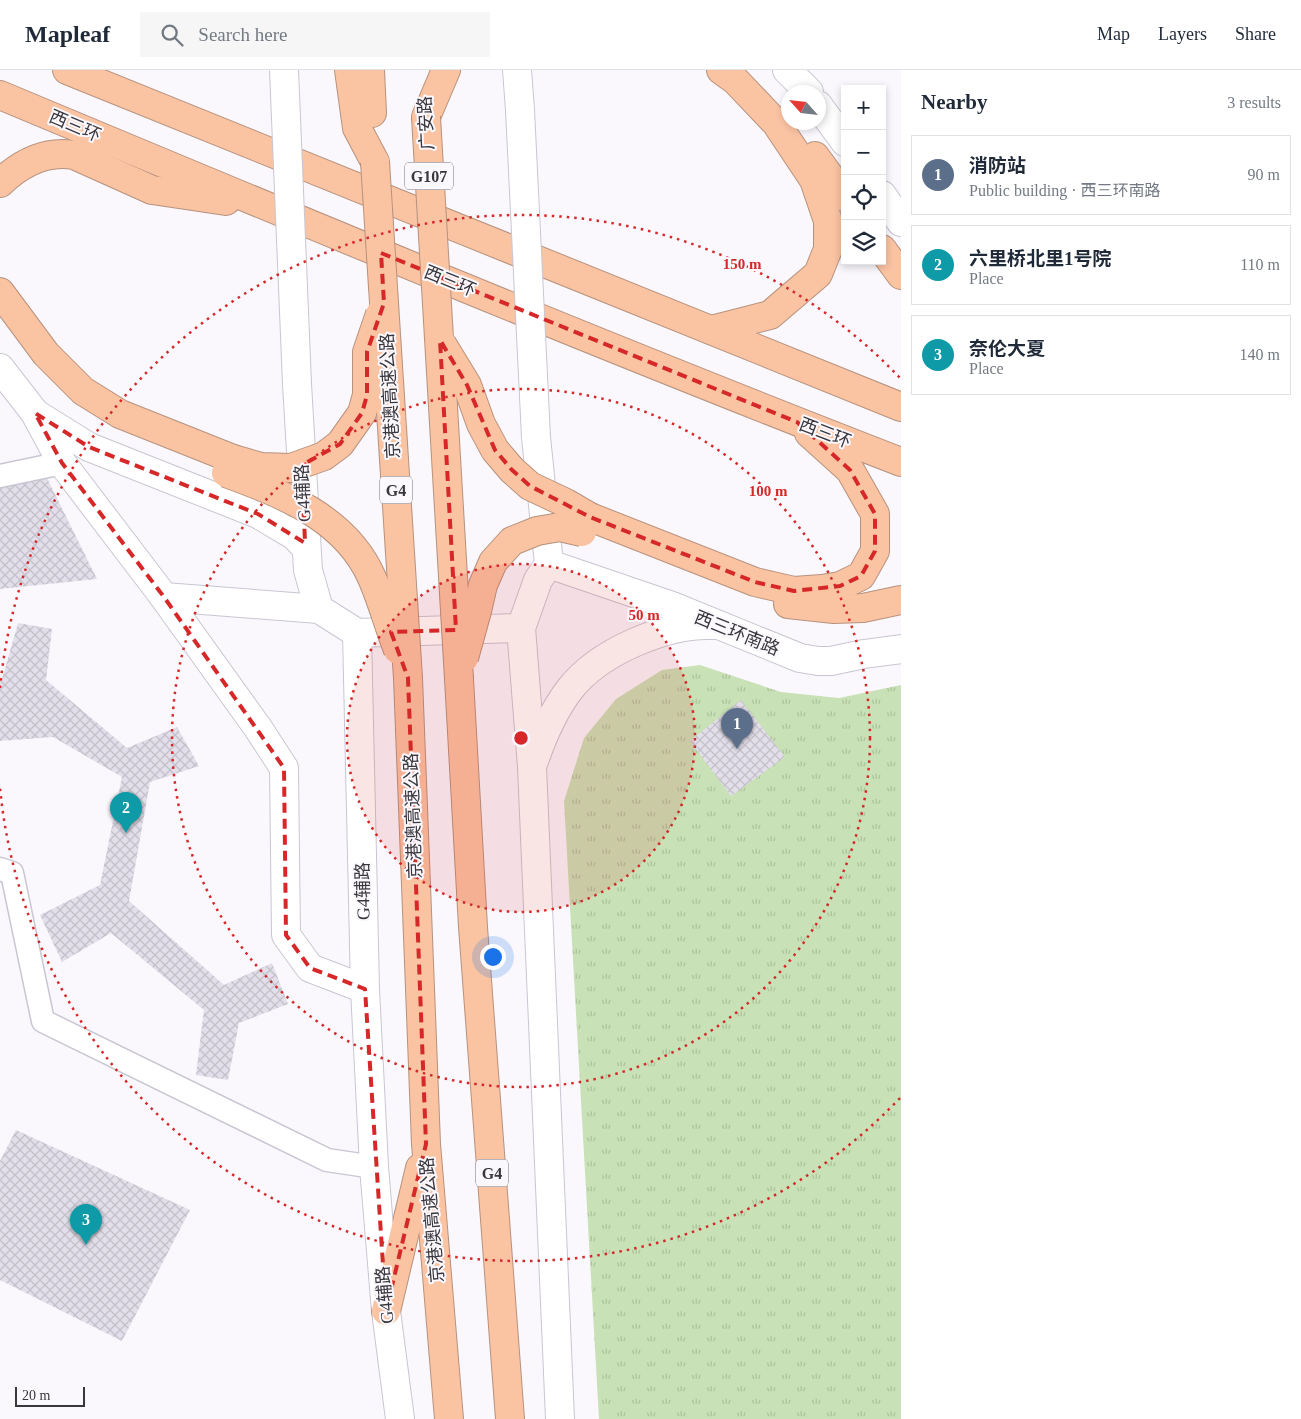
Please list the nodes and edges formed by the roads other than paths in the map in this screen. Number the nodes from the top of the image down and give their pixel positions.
1 (67, 70) edge
2 (284, 70) edge
3 (349, 70) edge
4 (370, 70) edge
5 (423, 70) edge
6 (446, 70) edge
7 (518, 70) edge
8 (721, 70) edge
9 (745, 70) edge
10 (787, 70) edge
11 (802, 85) edge
12 (0, 95) edge
13 (781, 109) edge
14 (826, 116) edge
15 (426, 117) junction
16 (797, 130) edge
17 (841, 137) edge
18 (375, 162) junction
19 (0, 183) edge
20 (841, 191) edge
21 (886, 201) edge
22 (267, 207) junction
23 (901, 222) edge
24 (432, 235) joint
25 (886, 254) edge
26 (901, 275) edge
27 (0, 292) edge
28 (384, 303) junction
29 (0, 323) edge
30 (711, 330) junction
31 (440, 340) junction
32 (0, 368) edge
33 (901, 407) edge
34 (35, 413) junction
35 (797, 422) junction
36 (901, 462) edge
37 (62, 463) junction
38 (229, 466) junction
39 (0, 476) edge
40 (586, 524) junction
41 (306, 548) junction
42 (549, 564) junction
43 (164, 597) junction
44 (901, 600) edge
45 (319, 609) junction
46 (717, 625) junction
47 (521, 628) junction
48 (357, 633) junction
49 (901, 649) edge
50 (408, 678) junction
51 (459, 679) junction
52 (532, 767) junction
53 (0, 869) edge
54 (365, 989) junction
55 (426, 1144) junction
56 (374, 1167) junction
57 (386, 1311) junction
58 (400, 1419) edge
59 (449, 1419) edge
60 (510, 1419) edge
61 (560, 1419) edge

1 - 30 highway
2 - 41 street, G4辅路, bridge
3 - 18 highway
4 - 18 highway
5 - 15 highway, 广安路 / G107
6 - 15 highway
7 - 42 street, bridge
8 - 30 highway
9 - 13 highway
10 - 11 street
12 - 22 highway, 西三环
14 - 17 street
15 - 24 highway, 广安路 / G107, bridge
16 - 20 highway
18 - 28 highway, 京港澳高速公路 / G4, bridge
19 - 22 highway
21 - 23 street
22 - 35 highway, 西三环
24 - 31 highway, G4, bridge
25 - 26 highway
27 - 38 highway
28 - 38 highway, bridge
28 - 50 highway, 京港澳高速公路 / G4, bridge
29 - 38 highway
30 - 33 highway
31 - 40 highway, bridge
31 - 51 highway, G4, bridge
32 - 34 street
34 - 37 street
34 - 41 street
35 - 36 highway, 西三环
35 - 40 highway
37 - 39 street
37 - 43 street
38 - 50 highway, bridge
40 - 44 highway
40 - 51 highway, bridge
41 - 45 street, G4辅路
42 - 46 street, 西三环南路
42 - 47 street
43 - 45 street
43 - 54 street
45 - 48 street
46 - 49 street, 西三环南路
46 - 52 street
47 - 48 street
47 - 52 street
48 - 54 street, G4辅路
50 - 55 highway, 京港澳高速公路 / G4
51 - 60 highway, G4
52 - 61 street
53 - 56 street
54 - 56 street, G4辅路
55 - 57 highway
55 - 59 highway, 京港澳高速公路 / G4
56 - 57 street, G4辅路
57 - 58 street, G4辅路

